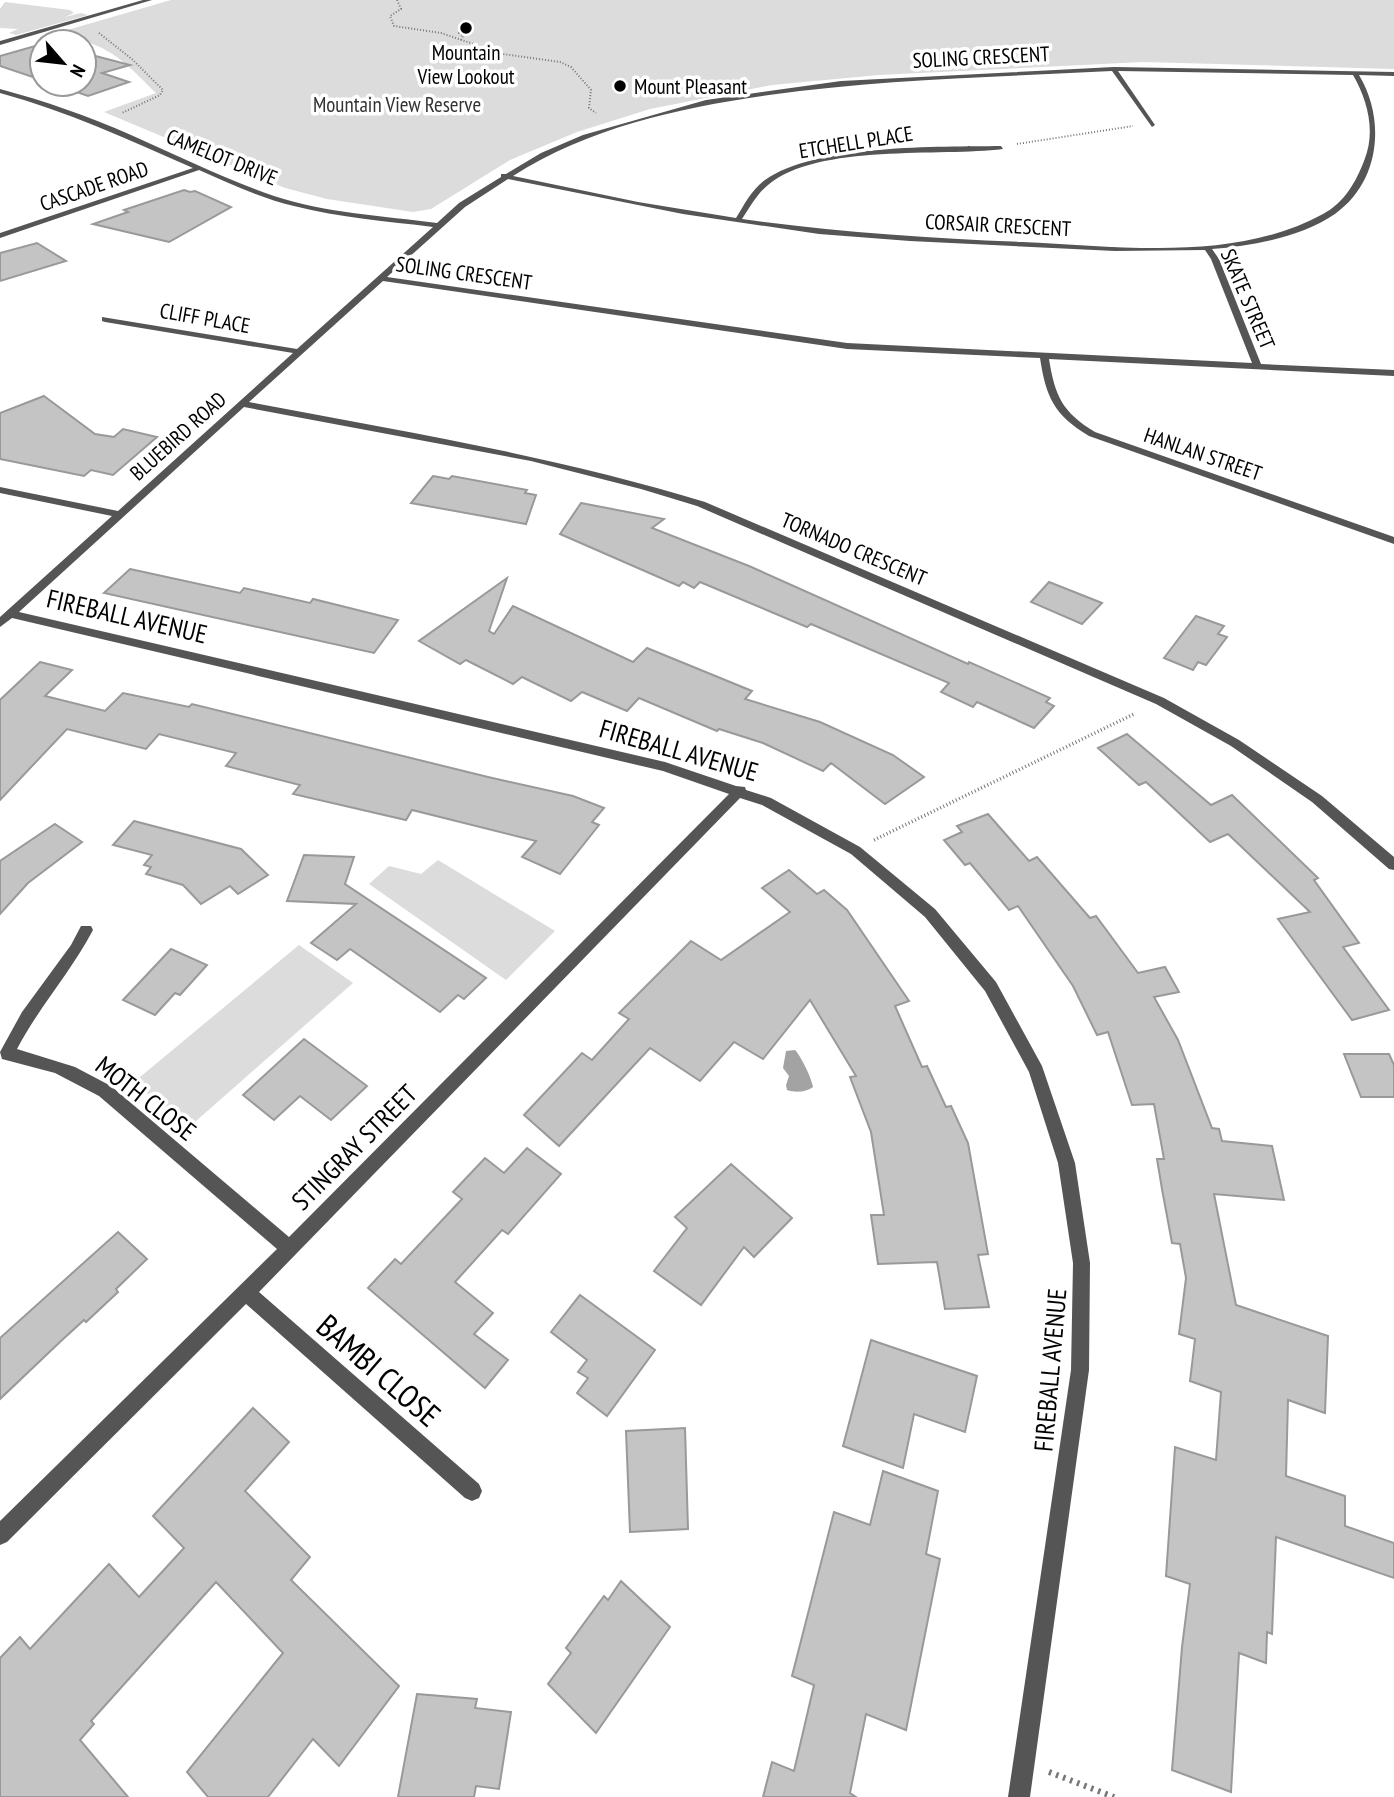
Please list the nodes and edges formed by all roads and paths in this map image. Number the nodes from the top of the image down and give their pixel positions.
1 (149, 0) edge
2 (397, 0) edge
3 (466, 28) dead end
4 (98, 30) dead end
5 (461, 40) junction
6 (0, 43) edge
7 (1114, 69) junction
8 (1355, 73) junction
9 (1394, 74) edge
10 (0, 91) edge
11 (94, 122) junction
12 (622, 124) junction
13 (1152, 125) joint
14 (1001, 148) joint
15 (199, 168) junction
16 (504, 176) junction
17 (738, 220) junction
18 (439, 226) junction
19 (0, 236) edge
20 (1207, 247) junction
21 (381, 278) junction
22 (105, 319) dead end
23 (300, 352) junction
24 (1044, 357) junction
25 (1257, 365) junction
26 (1394, 373) edge
27 (242, 404) junction
28 (0, 490) edge
29 (120, 514) junction
30 (1394, 541) edge
31 (5, 619) edge
32 (1160, 701) junction
33 (740, 790) junction
34 (853, 850) junction
35 (1392, 859) edge
36 (86, 930) dead end
37 (289, 1248) junction
38 (246, 1292) junction
39 (472, 1491) dead end
40 (0, 1535) edge
41 (1024, 1762) junction
42 (1019, 1797) edge
43 (1114, 1797) edge

1 - 6 street
2 - 5 path
3 - 5 path
4 - 11 path
5 - 12 path
7 - 8 street, SOLING CRESCENT
7 - 12 street, SOLING CRESCENT
7 - 13 street
8 - 9 street, SOLING CRESCENT
8 - 20 street, CORSAIR CRESCENT
10 - 11 street, CAMELOT DRIVE
11 - 15 street, CAMELOT DRIVE
12 - 16 street, SOLING CRESCENT
13 - 14 path
14 - 17 street, ETCHELL PLACE
15 - 18 street, CAMELOT DRIVE
15 - 19 street, CASCADE ROAD
16 - 17 street, CORSAIR CRESCENT
16 - 18 street, SOLING CRESCENT
17 - 20 street, CORSAIR CRESCENT
18 - 21 street, SOLING CRESCENT
20 - 25 street, SKATE STREET
21 - 23 street, BLUEBIRD ROAD
21 - 24 street, SOLING CRESCENT
22 - 23 street, CLIFF PLACE
23 - 27 street, BLUEBIRD ROAD
24 - 25 street, SOLING CRESCENT
24 - 30 street, HANLAN STREET
25 - 26 street, SOLING CRESCENT
27 - 29 street, BLUEBIRD ROAD
27 - 32 street, TORNADO CRESCENT
28 - 29 street
29 - 31 street, BLUEBIRD ROAD
31 - 33 street, FIREBALL AVENUE
32 - 34 path
32 - 35 street, TORNADO CRESCENT
33 - 34 street, FIREBALL AVENUE
33 - 37 street, STINGRAY STREET
34 - 41 street, FIREBALL AVENUE
36 - 37 street, MOTH CLOSE
37 - 38 street, STINGRAY STREET
38 - 39 street, BAMBI CLOSE
38 - 40 street, STINGRAY STREET
41 - 42 street, FIREBALL AVENUE
41 - 43 path

